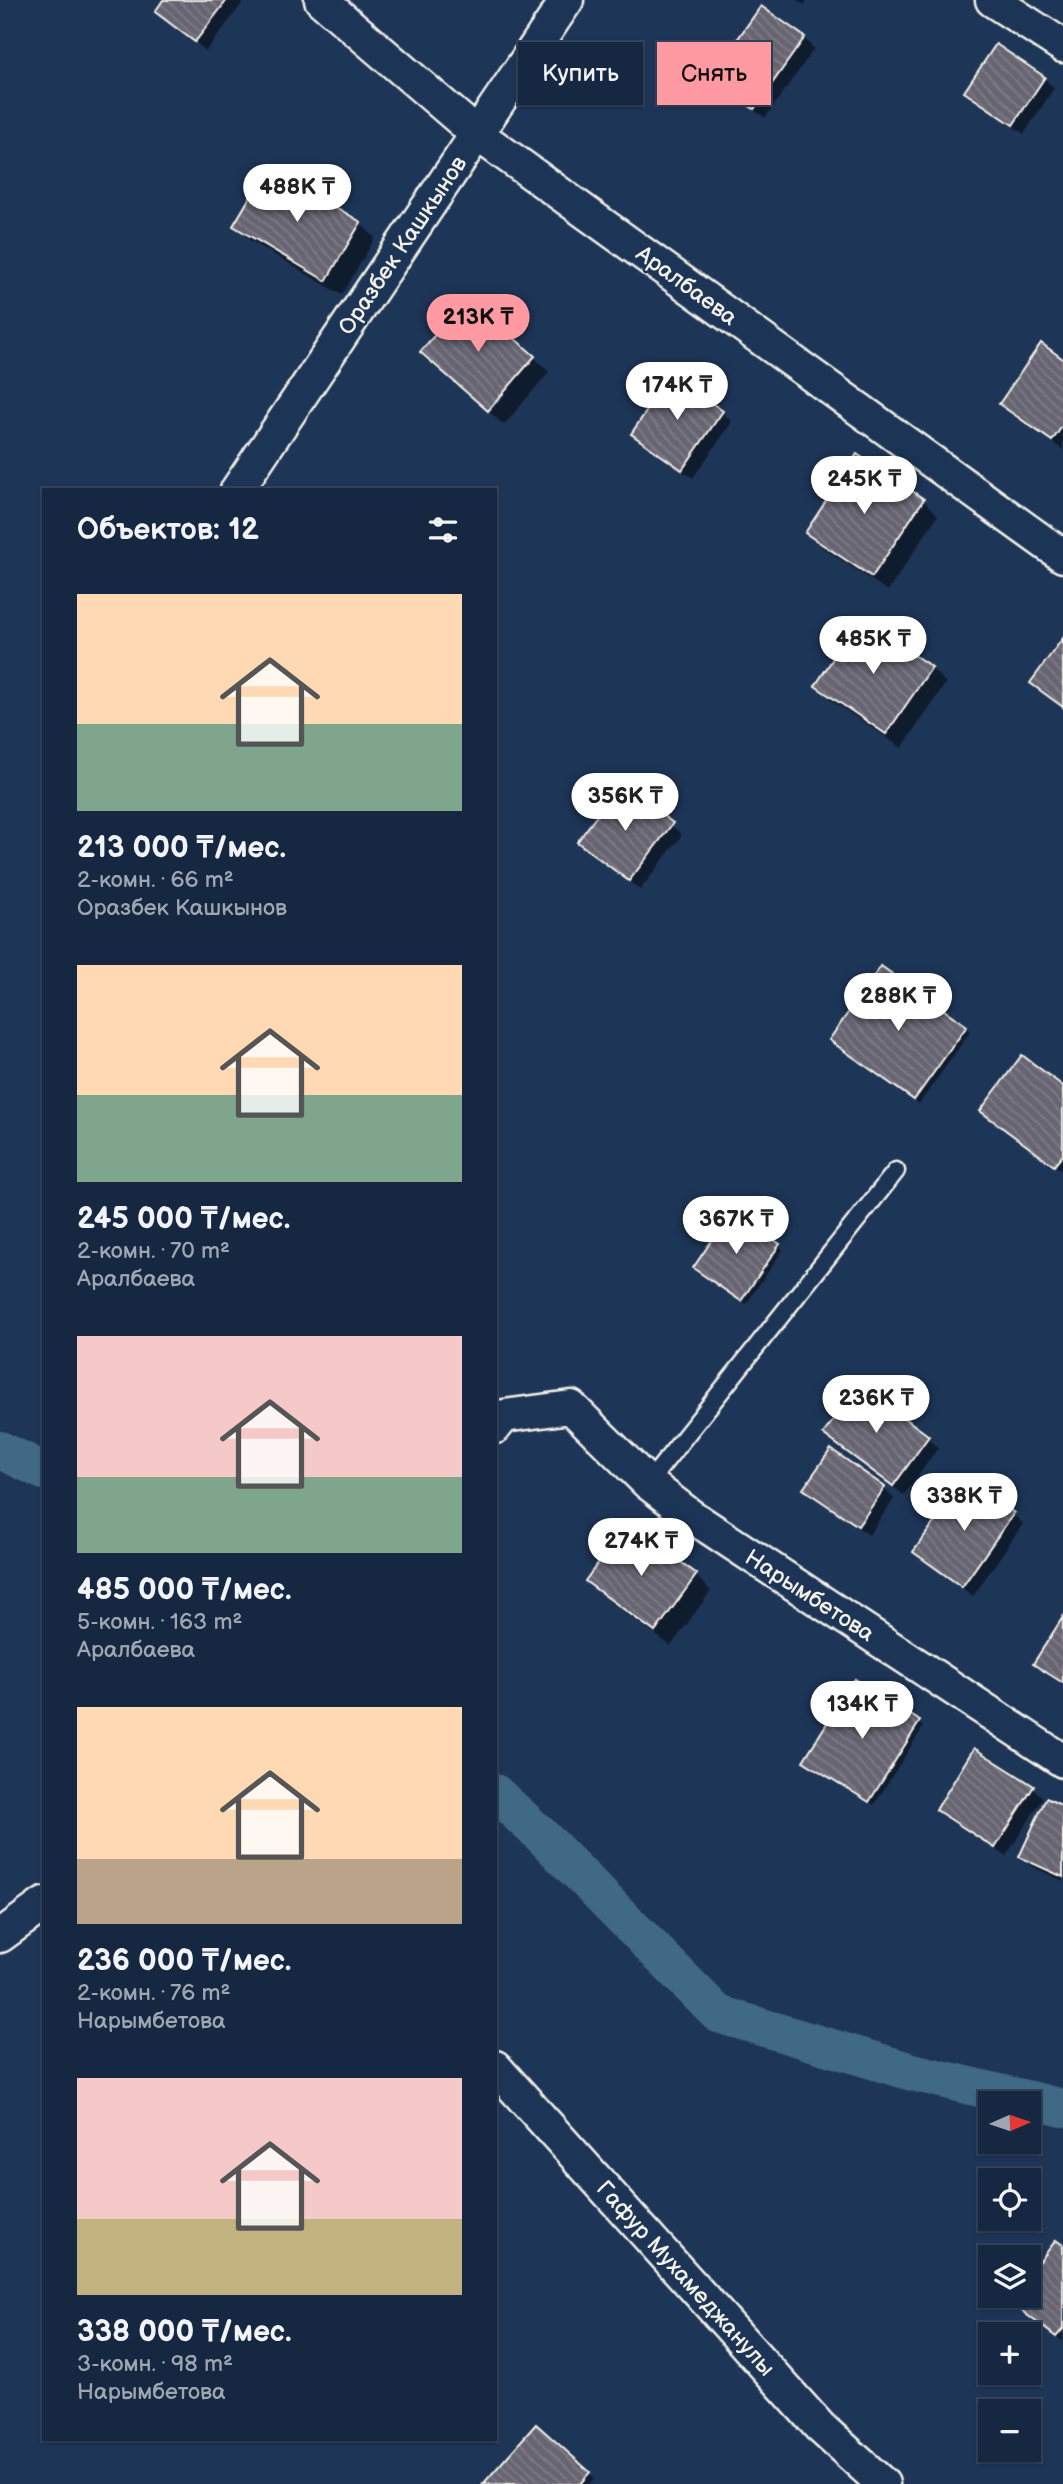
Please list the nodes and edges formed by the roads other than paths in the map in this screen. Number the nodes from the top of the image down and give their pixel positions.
1 (321, 0) edge
2 (567, 0) edge
3 (992, 0) edge
4 (1063, 46) edge
5 (477, 134) junction
6 (238, 488) edge
7 (1063, 556) edge
8 (896, 1171) dead end
9 (497, 1425) edge
10 (648, 1483) junction
11 (1063, 1761) edge
12 (42, 1905) edge
13 (0, 1936) edge
14 (497, 2069) edge
15 (883, 2484) edge

1 - 5 street, Аралбаева
2 - 5 street, Оразбек Кашкынов
3 - 4 street
5 - 6 street, Оразбек Кашкынов
5 - 7 street, Аралбаева
8 - 10 lane
9 - 10 street, Нарымбетова
10 - 11 street, Нарымбетова
12 - 13 street
14 - 15 street, Гафур Мухамеджанулы

